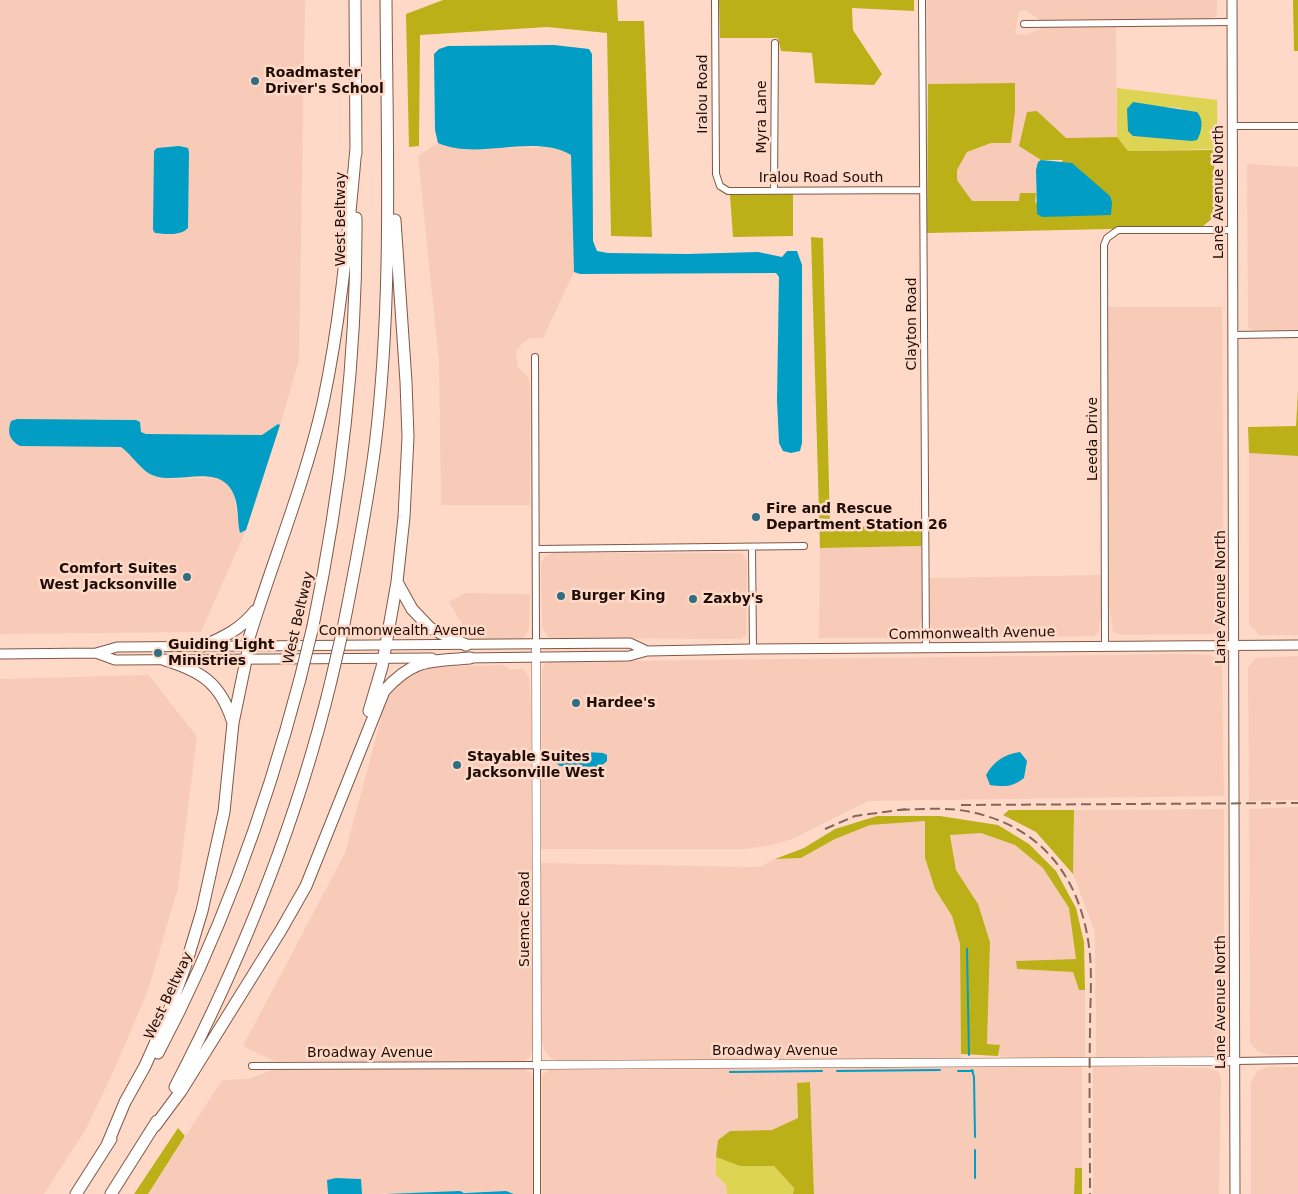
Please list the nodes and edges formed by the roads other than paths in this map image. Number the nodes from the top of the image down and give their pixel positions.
1 (355, 0) edge
2 (386, 0) edge
3 (715, 0) edge
4 (922, 0) edge
5 (1232, 0) edge
6 (1232, 22) junction
7 (1024, 24) dead end
8 (775, 44) dead end
9 (387, 123) junction
10 (1233, 126) junction
11 (1298, 126) edge
12 (356, 148) junction
13 (720, 186) joint
14 (924, 190) junction
15 (774, 191) junction
16 (1233, 230) junction
17 (1298, 334) edge
18 (1233, 335) junction
19 (535, 357) dead end
20 (804, 546) dead end
21 (752, 547) junction
22 (536, 549) junction
23 (397, 582) junction
24 (260, 603) junction
25 (466, 644) junction
26 (536, 644) junction
27 (384, 645) junction
28 (1298, 645) edge
29 (203, 646) junction
30 (249, 646) junction
31 (1106, 646) junction
32 (1235, 646) junction
33 (926, 648) junction
34 (752, 649) junction
35 (647, 651) junction
36 (96, 653) junction
37 (0, 654) edge
38 (536, 657) junction
39 (470, 658) junction
40 (383, 659) junction
41 (165, 660) junction
42 (246, 660) junction
43 (232, 723) junction
44 (342, 796) junction
45 (1298, 1060) edge
46 (1235, 1061) junction
47 (537, 1065) junction
48 (252, 1066) dead end
49 (154, 1126) junction
50 (107, 1145) junction
51 (76, 1194) edge
52 (111, 1194) edge
53 (538, 1194) edge
54 (1235, 1194) edge

1 - 12 highway, West Beltway
2 - 9 highway
3 - 13 street, Iralou Road
4 - 14 street, Clayton Road
5 - 6 main road, Lane Avenue North
6 - 7 street
6 - 10 main road, Lane Avenue North
8 - 15 street, Myra Lane
9 - 23 highway
9 - 49 highway, bridge
10 - 11 street
10 - 16 main road, Lane Avenue North
12 - 24 highway
12 - 50 highway, West Beltway, bridge
13 - 15 street, Iralou Road South
14 - 15 street, Iralou Road South
14 - 33 street, Clayton Road
16 - 18 main road, Lane Avenue North
16 - 31 street, Leeda Drive
17 - 18 street
18 - 32 main road, Lane Avenue North
19 - 22 street
20 - 21 street
21 - 22 street
21 - 34 street
22 - 26 street
23 - 25 highway
23 - 27 highway
24 - 29 highway
24 - 30 highway
25 - 26 main road, Commonwealth Avenue
25 - 27 main road, Commonwealth Avenue
26 - 35 main road, Commonwealth Avenue
26 - 38 street, Suemac Road
27 - 30 main road, Commonwealth Avenue
27 - 40 highway
28 - 32 main road, Commonwealth Avenue
29 - 30 main road, Commonwealth Avenue
29 - 36 main road, Commonwealth Avenue
30 - 42 highway
31 - 32 main road, Commonwealth Avenue
31 - 33 main road, Commonwealth Avenue
32 - 46 main road, Lane Avenue North
33 - 34 main road, Commonwealth Avenue
34 - 35 main road, Commonwealth Avenue
35 - 38 main road, Commonwealth Avenue
36 - 37 main road, Commonwealth Avenue
36 - 41 main road, Commonwealth Avenue
38 - 39 main road, Commonwealth Avenue
38 - 47 street, Suemac Road
39 - 40 main road, Commonwealth Avenue
39 - 44 highway
40 - 42 main road, Commonwealth Avenue
40 - 44 highway
41 - 42 main road, Commonwealth Avenue
41 - 43 highway
42 - 43 highway
43 - 50 highway
44 - 49 highway
45 - 46 street, Broadway Avenue
46 - 47 street, Broadway Avenue
46 - 54 main road, Lane Avenue North
47 - 48 street, Broadway Avenue
47 - 53 street, Suemac Road
49 - 52 highway
50 - 51 highway, West Beltway

